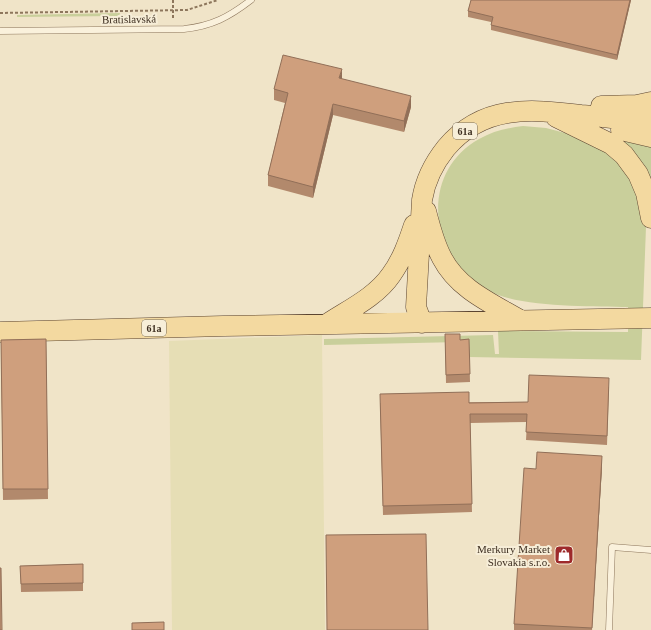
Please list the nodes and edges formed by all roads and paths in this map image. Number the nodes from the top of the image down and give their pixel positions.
1 (173, 0) edge
2 (218, 0) edge
3 (251, 0) edge
4 (173, 10) junction
5 (0, 13) edge
6 (173, 18) dead end
7 (0, 31) edge
8 (651, 102) edge
9 (544, 111) junction
10 (651, 122) edge
11 (651, 137) edge
12 (422, 200) junction
13 (651, 218) edge
14 (651, 318) edge
15 (520, 320) junction
16 (422, 323) junction
17 (327, 324) junction
18 (0, 332) edge
19 (651, 550) edge
20 (609, 630) edge

1 - 4 path
2 - 4 path
3 - 7 lane, Bratislavská
4 - 5 path
4 - 6 path
8 - 9 main road, 61a
9 - 10 main road, 61a
9 - 11 main road, 61a
9 - 12 main road, 61a
9 - 13 main road, 61a
12 - 15 main road
12 - 16 main road, 61a
12 - 17 main road, 61a
14 - 15 main road, 61a
15 - 16 main road, 61a
16 - 17 main road, 61a
17 - 18 main road, 61a
19 - 20 lane

